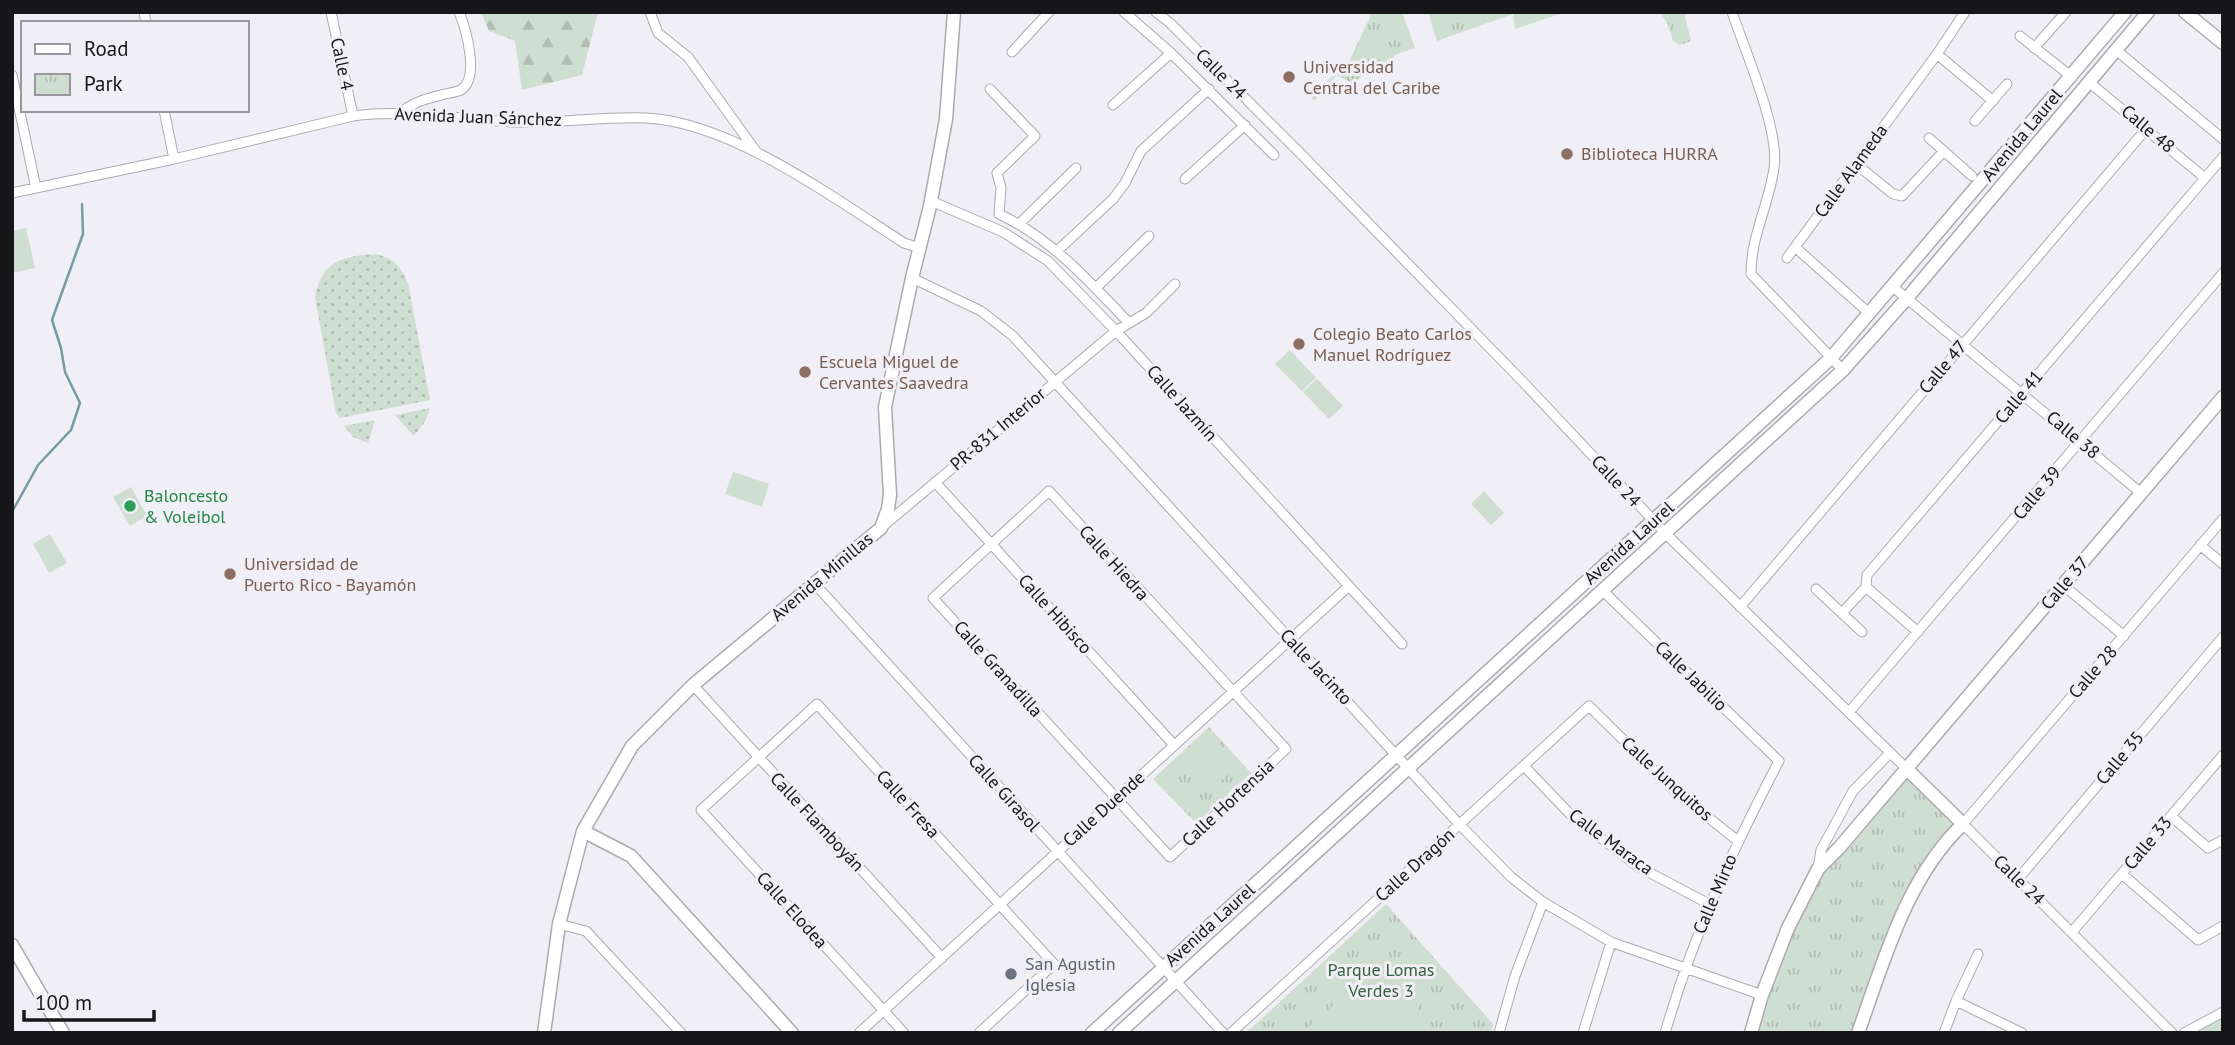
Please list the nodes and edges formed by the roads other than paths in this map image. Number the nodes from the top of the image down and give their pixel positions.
1 (331, 12) edge
2 (459, 12) edge
3 (650, 12) edge
4 (954, 12) edge
5 (1124, 12) edge
6 (1156, 12) edge
7 (1732, 12) edge
8 (1965, 12) edge
9 (2066, 12) edge
10 (2125, 12) edge
11 (2148, 12) edge
12 (2185, 12) edge
13 (1045, 14) edge
14 (2020, 36) dead end
15 (2222, 41) edge
16 (2034, 48) junction
17 (2116, 50) junction
18 (1012, 52) dead end
19 (1171, 53) junction
20 (1937, 54) junction
21 (12, 75) edge
22 (2071, 77) junction
23 (2090, 83) junction
24 (2007, 84) dead end
25 (990, 89) dead end
26 (1209, 89) junction
27 (1993, 101) junction
28 (1113, 104) dead end
29 (164, 112) edge
30 (400, 113) junction
31 (353, 116) junction
32 (1975, 121) dead end
33 (1245, 125) junction
34 (2147, 128) junction
35 (1929, 138) dead end
36 (2223, 139) edge
37 (1944, 150) junction
38 (756, 152) junction
39 (1274, 155) dead end
40 (2223, 157) edge
41 (174, 159) junction
42 (1856, 164) junction
43 (1076, 168) dead end
44 (1972, 176) dead end
45 (1185, 178) dead end
46 (2205, 178) junction
47 (36, 188) junction
48 (12, 193) edge
49 (931, 201) junction
50 (1019, 224) junction
51 (1149, 236) dead end
52 (1795, 247) junction
53 (920, 248) junction
54 (1056, 251) junction
55 (1787, 258) dead end
56 (2223, 273) edge
57 (912, 278) junction
58 (1175, 284) dead end
59 (1894, 287) junction
60 (1096, 288) junction
61 (1908, 297) junction
62 (1870, 314) junction
63 (1128, 322) junction
64 (1116, 331) junction
65 (1964, 343) junction
66 (1831, 358) junction
67 (1843, 370) junction
68 (1056, 381) junction
69 (2022, 392) junction
70 (2223, 397) edge
71 (2080, 442) junction
72 (935, 482) junction
73 (2141, 493) junction
74 (2223, 519) edge
75 (1653, 521) junction
76 (881, 528) junction
77 (1666, 534) junction
78 (991, 545) junction
79 (2200, 545) junction
80 (2223, 564) edge
81 (814, 583) junction
82 (2063, 585) junction
83 (1349, 586) junction
84 (1866, 587) junction
85 (1816, 589) dead end
86 (1603, 592) junction
87 (1740, 607) junction
88 (1842, 613) junction
89 (1862, 632) dead end
90 (1918, 632) junction
91 (2124, 635) junction
92 (2223, 637) edge
93 (1291, 639) junction
94 (1402, 644) dead end
95 (693, 685) junction
96 (1233, 692) junction
97 (1850, 711) junction
98 (1599, 716) joint
99 (1174, 745) junction
100 (1890, 753) junction
101 (1397, 754) junction
102 (2223, 755) edge
103 (758, 757) junction
104 (1779, 761) joint
105 (1524, 766) junction
106 (1410, 768) junction
107 (1907, 769) junction
108 (1116, 798) junction
109 (2171, 816) junction
110 (1459, 824) junction
111 (1963, 824) junction
112 (583, 831) junction
113 (2223, 840) edge
114 (1738, 841) junction
115 (1058, 851) junction
116 (1818, 869) junction
117 (2122, 874) junction
118 (2018, 879) junction
119 (1543, 901) junction
120 (1709, 904) junction
121 (1000, 905) junction
122 (559, 924) junction
123 (2223, 926) edge
124 (2072, 932) junction
125 (1611, 942) junction
126 (12, 946) edge
127 (1979, 954) dead end
128 (942, 958) junction
129 (1163, 968) junction
130 (1684, 969) junction
131 (1176, 981) junction
132 (1762, 995) junction
133 (1956, 1000) junction
134 (884, 1011) junction
135 (2223, 1012) edge
136 (63, 1033) edge
137 (544, 1033) edge
138 (681, 1033) edge
139 (792, 1033) edge
140 (859, 1033) edge
141 (904, 1033) edge
142 (979, 1033) edge
143 (1092, 1033) edge
144 (1119, 1033) edge
145 (1223, 1033) edge
146 (1231, 1033) edge
147 (1499, 1033) edge
148 (1583, 1033) edge
149 (1665, 1033) edge
150 (1751, 1033) edge
151 (1858, 1033) edge
152 (1944, 1033) edge
153 (2022, 1033) edge
154 (2172, 1033) edge
155 (2185, 1033) edge

1 - 31 street, Calle 4
2 - 30 street
3 - 38 street
4 - 49 street, Avenida Minillas
5 - 19 street
6 - 75 street, Calle 24
7 - 66 street
8 - 20 street, Calle Alameda
9 - 16 street
10 - 22 street, Avenida Laurel
11 - 17 street, Avenida Laurel
12 - 15 street
13 - 18 street
14 - 16 street
16 - 22 street
17 - 23 street, Avenida Laurel
17 - 36 street
19 - 26 street
19 - 28 street
20 - 27 street
20 - 42 street, Calle Alameda
21 - 47 street
22 - 59 street, Avenida Laurel
23 - 34 street, Calle 48
23 - 61 street, Avenida Laurel
24 - 27 street
25 - 50 street
26 - 33 street
26 - 54 street
27 - 32 street
29 - 41 street
30 - 31 street, Avenida Juan Sánchez
30 - 38 street, Avenida Juan Sánchez
31 - 41 street, Avenida Juan Sánchez
33 - 39 street
33 - 45 street
34 - 46 street, Calle 48
34 - 65 street, Calle 47
35 - 37 street
37 - 42 street
37 - 44 street
38 - 53 street, Avenida Juan Sánchez
40 - 46 street, Calle 41
41 - 47 street, Avenida Juan Sánchez
42 - 52 street, Calle Alameda
43 - 50 street
46 - 69 street, Calle 41
47 - 48 street, Avenida Juan Sánchez
49 - 53 street, Avenida Minillas
49 - 64 street, Calle Jazmín
50 - 54 street
51 - 60 street
52 - 55 street, Calle Alameda
52 - 62 street
53 - 57 street, Avenida Minillas
54 - 60 street
56 - 71 street, Calle 39
57 - 68 street, Calle Jacinto
57 - 76 street, Avenida Minillas
58 - 63 street, PR-831 Interior
59 - 61 street, Calle 38
59 - 62 street, Avenida Laurel
60 - 63 street
61 - 65 street, Calle 38
61 - 67 street, Avenida Laurel
62 - 66 street, Avenida Laurel
63 - 64 street, PR-831 Interior
64 - 68 street, PR-831 Interior
64 - 83 street, Calle Jazmín
65 - 69 street, Calle 38
65 - 87 street, Calle 47
66 - 67 street
66 - 75 street, Avenida Laurel
67 - 77 street, Avenida Laurel
68 - 72 street, PR-831 Interior
68 - 93 street, Calle Jacinto
69 - 71 street, Calle 38
69 - 84 street, Calle 41
70 - 73 street, Calle 37
71 - 73 street, Calle 38
71 - 90 street, Calle 39
72 - 76 street, PR-831 Interior
72 - 78 street, Calle Hibisco
73 - 82 street, Calle 37
74 - 79 street, Calle 28
75 - 77 street, Calle 24
75 - 101 street, Avenida Laurel
76 - 81 street, Avenida Minillas
77 - 86 street, Avenida Laurel
77 - 87 street, Calle 24
78 - 96 street, Calle Hiedra
78 - 99 street, Calle Hibisco
78 - 108 street, Calle Granadilla
79 - 80 street
79 - 91 street, Calle 28
81 - 95 street, Avenida Minillas
81 - 115 street, Calle Girasol
82 - 91 street
82 - 107 street, Calle 37
83 - 93 street, Calle Duende
83 - 94 street, Calle Jazmín
84 - 88 street, Calle 41
84 - 90 street
85 - 88 street
86 - 104 street, Calle Jabilio
86 - 106 street, Avenida Laurel
87 - 97 street, Calle 24
88 - 89 street
90 - 97 street, Calle 39
91 - 111 street, Calle 28
92 - 118 street, Calle 35
93 - 96 street, Calle Duende
93 - 101 street, Calle Jacinto
95 - 103 street, Calle Flamboyán
95 - 112 street, Avenida Minillas
96 - 99 street, Calle Duende
96 - 108 street, Calle Hortensia
97 - 100 street, Calle 24
98 - 105 street, Calle Dragón
98 - 114 street, Calle Junquitos
99 - 108 street, Calle Duende
100 - 107 street, Calle 24
100 - 116 street
101 - 106 street, Calle Jacinto
101 - 129 street, Avenida Laurel
102 - 109 street, Calle 33
103 - 121 street, Calle Fresa
103 - 128 street, Calle Flamboyán
103 - 134 street, Calle Elodea
104 - 114 street, Calle Mirto
105 - 110 street, Calle Dragón
105 - 120 street, Calle Maraca
106 - 110 street, Calle Jacinto
106 - 131 street, Avenida Laurel
107 - 111 street, Calle 24
107 - 116 street, Calle 37
108 - 115 street, Calle Duende
109 - 113 street
109 - 117 street, Calle 33
110 - 119 street, Calle Jacinto
110 - 146 street, Calle Dragón
111 - 118 street, Calle 24
111 - 151 street
112 - 122 street, Avenida Minillas
112 - 139 street
114 - 120 street, Calle Mirto
115 - 121 street, Calle Duende
115 - 129 street, Calle Girasol
116 - 132 street, Calle 37
117 - 123 street
117 - 124 street, Calle 33
118 - 124 street, Calle 24
119 - 125 street, Calle Jacinto
119 - 147 street
120 - 130 street, Calle Mirto
121 - 128 street, Calle Duende
121 - 142 street, Calle Fresa
122 - 137 street, Avenida Minillas
122 - 138 street
124 - 154 street, Calle 24
125 - 130 street, Calle Jacinto
125 - 148 street
126 - 136 street
127 - 133 street
128 - 134 street, Calle Duende
129 - 131 street, Calle Girasol
129 - 143 street, Avenida Laurel
130 - 132 street, Calle Jacinto
130 - 149 street, Calle Mirto
131 - 144 street, Avenida Laurel
131 - 145 street, Calle Girasol
132 - 150 street, Calle 37
133 - 152 street
133 - 153 street
134 - 140 street, Calle Duende
134 - 141 street, Calle Elodea
135 - 155 street

